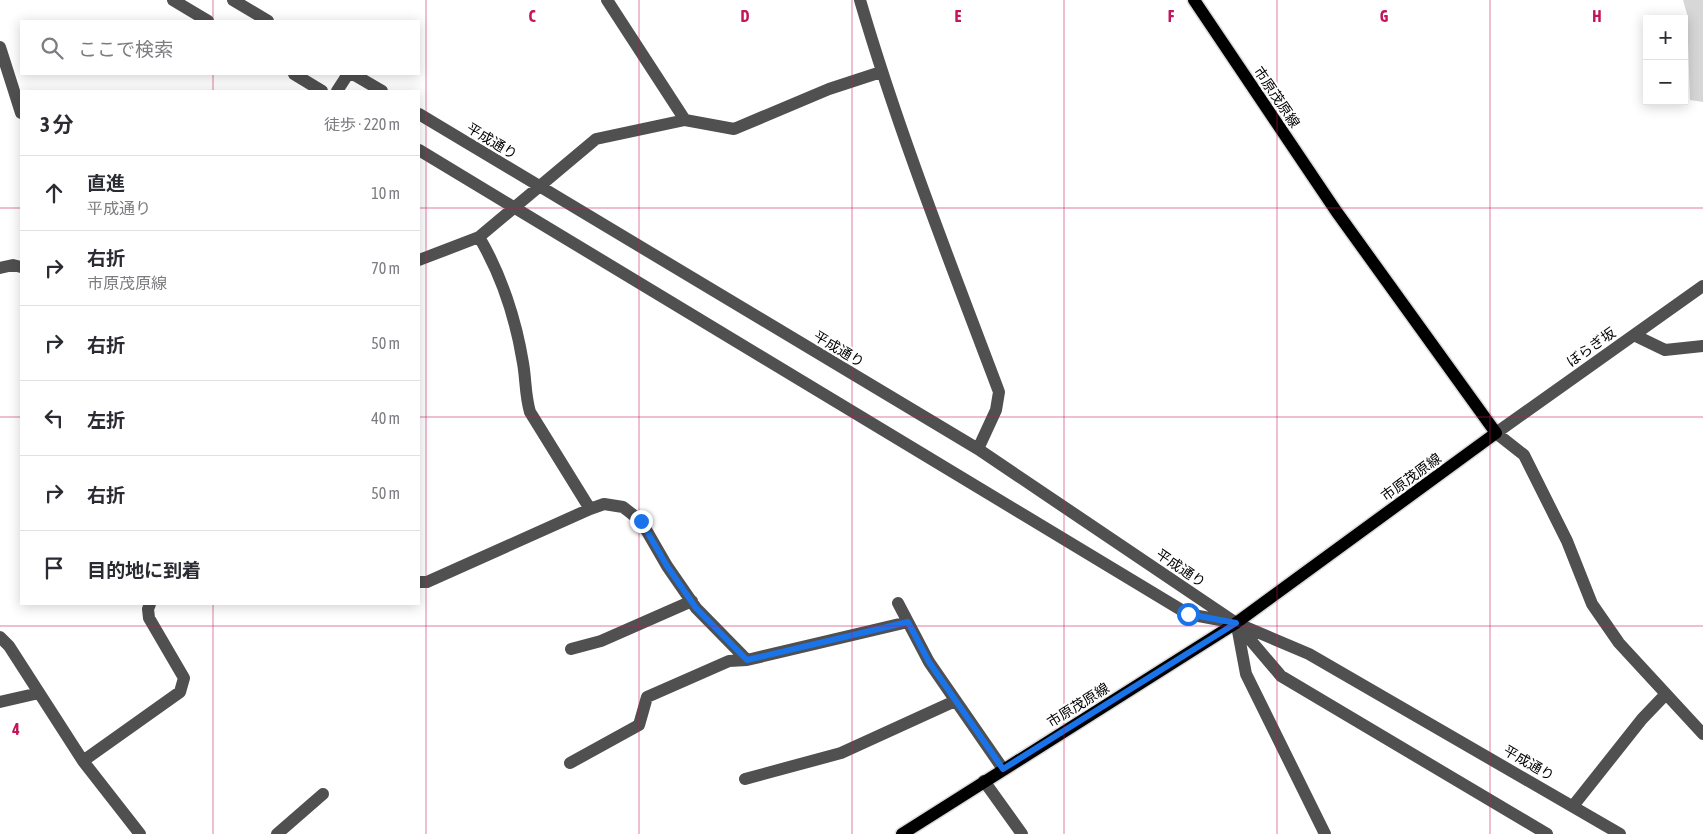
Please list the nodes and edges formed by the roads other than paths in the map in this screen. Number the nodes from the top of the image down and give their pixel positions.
1 (173, 0) edge
2 (233, 0) edge
3 (607, 0) edge
4 (860, 0) edge
5 (1194, 0) edge
6 (206, 20) edge
7 (266, 20) edge
8 (0, 47) edge
9 (881, 72) junction
10 (296, 75) edge
11 (347, 75) edge
12 (355, 75) edge
13 (320, 90) edge
14 (338, 90) edge
15 (380, 90) edge
16 (20, 110) edge
17 (420, 115) edge
18 (685, 120) junction
19 (420, 151) edge
20 (539, 187) junction
21 (513, 208) junction
22 (479, 237) junction
23 (420, 260) edge
24 (20, 266) edge
25 (0, 268) edge
26 (1703, 286) edge
27 (1634, 335) junction
28 (1703, 346) edge
29 (1496, 433) junction
30 (978, 450) junction
31 (590, 509) junction
32 (420, 582) edge
33 (692, 601) junction
34 (898, 603) dead end
35 (150, 605) edge
36 (908, 622) junction
37 (1236, 623) junction
38 (0, 637) edge
39 (571, 650) dead end
40 (747, 660) junction
41 (39, 693) junction
42 (1665, 695) junction
43 (955, 701) junction
44 (0, 702) edge
45 (1703, 734) edge
46 (83, 761) junction
47 (570, 763) dead end
48 (1003, 769) junction
49 (745, 779) dead end
50 (984, 781) junction
51 (322, 794) dead end
52 (1573, 806) junction
53 (140, 834) edge
54 (277, 834) edge
55 (902, 834) edge
56 (1022, 834) edge
57 (1325, 834) edge
58 (1547, 834) edge
59 (1620, 834) edge

1 - 6 street
2 - 7 street
3 - 18 street
4 - 9 street
5 - 29 main road, 市原茂原線
8 - 16 street
9 - 18 street
9 - 30 street
10 - 13 street
11 - 14 street
12 - 15 street
17 - 20 street, 平成通り
18 - 20 street
19 - 21 street, 平成通り
20 - 21 street
20 - 30 street, 平成通り
21 - 22 street
21 - 37 street, 平成通り
22 - 23 street
22 - 31 street
24 - 25 street
26 - 27 street, ぼらぎ坂
27 - 28 street
27 - 29 street, ぼらぎ坂
29 - 37 main road, 市原茂原線
29 - 42 street
30 - 37 street, 平成通り
31 - 32 street
31 - 33 street
33 - 39 street
33 - 40 street
34 - 36 street
35 - 46 street
36 - 40 street
36 - 43 street
37 - 48 main road, 市原茂原線
37 - 52 street, 平成通り
37 - 57 street
37 - 58 street, 平成通り
38 - 41 street
40 - 47 street
41 - 44 street
41 - 46 street
42 - 45 street
42 - 52 street
43 - 48 street
43 - 49 street
46 - 53 street
48 - 50 main road, 市原茂原線
50 - 55 main road, 市原茂原線
50 - 56 street
51 - 54 street
52 - 59 street, 平成通り

